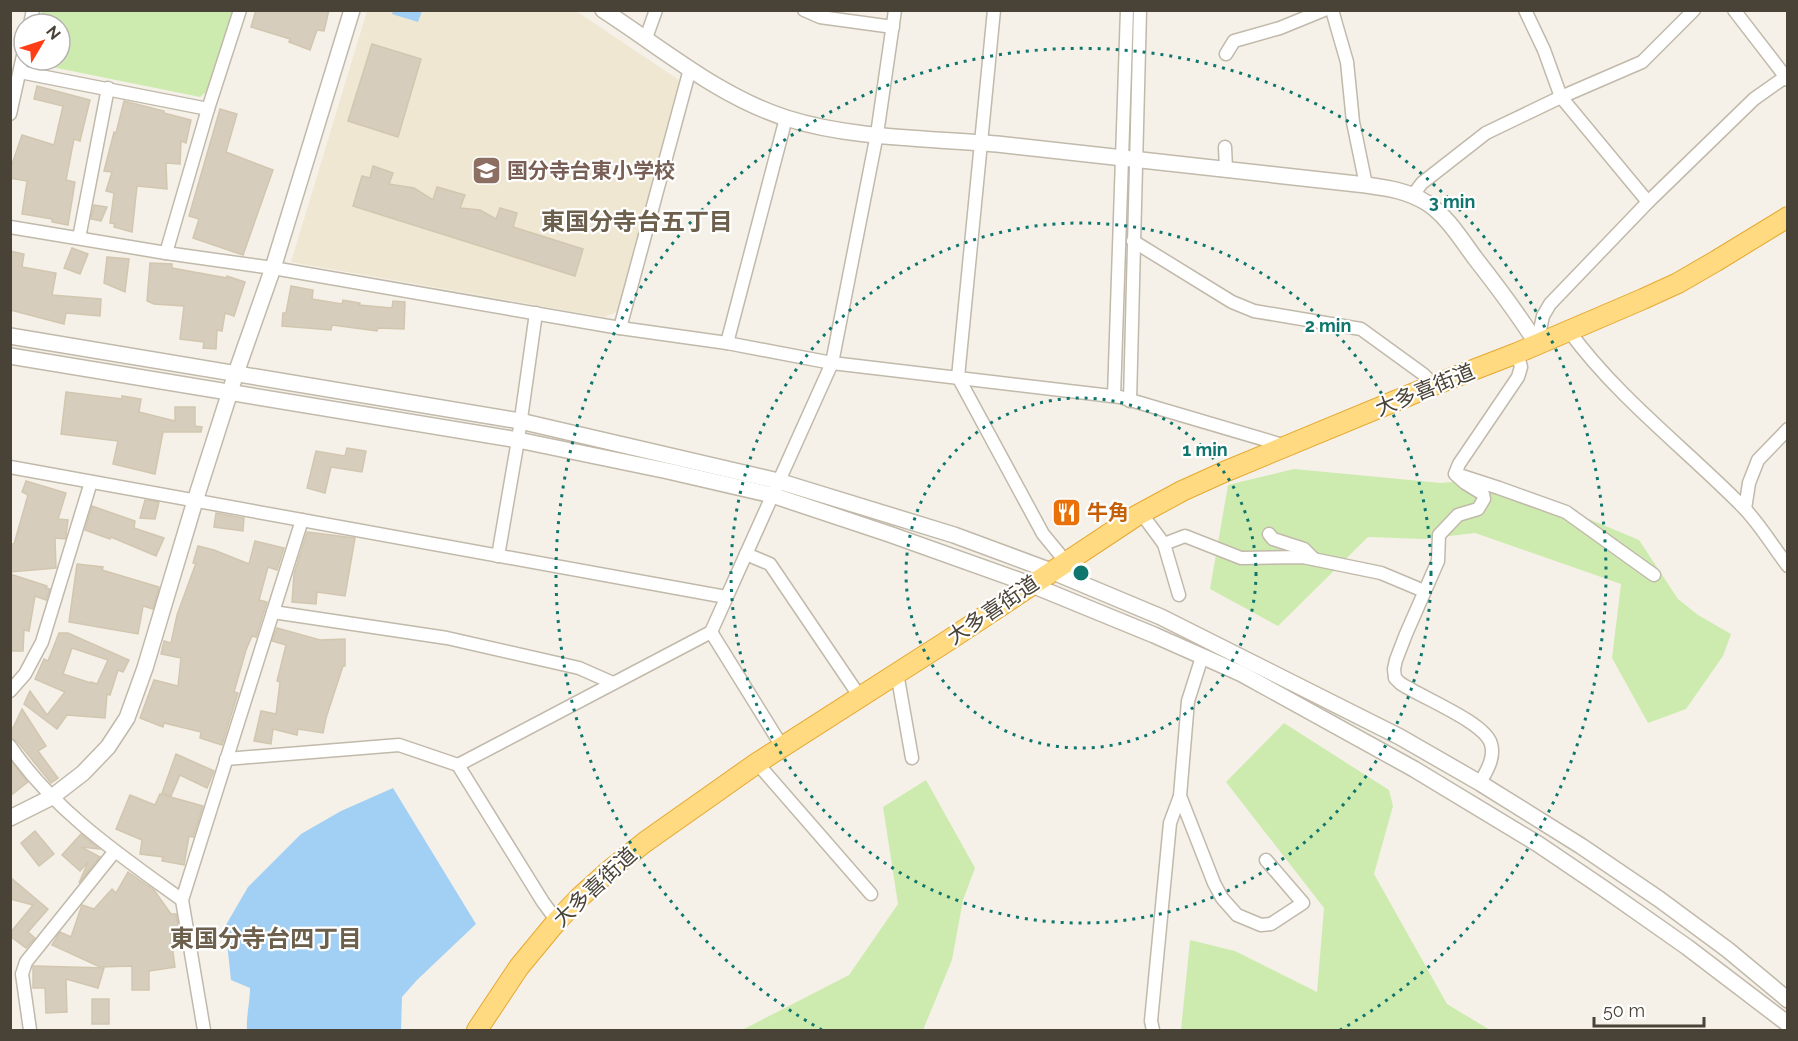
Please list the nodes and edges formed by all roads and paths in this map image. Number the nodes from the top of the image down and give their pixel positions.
1 (240, 10) edge
2 (352, 10) edge
3 (603, 10) edge
4 (656, 10) edge
5 (804, 10) edge
6 (895, 10) edge
7 (994, 10) edge
8 (1127, 10) edge
9 (1140, 10) edge
10 (1324, 10) edge
11 (1332, 10) edge
12 (1526, 10) edge
13 (1694, 10) edge
14 (1734, 10) edge
15 (893, 27) junction
16 (646, 38) junction
17 (1226, 54) dead end
18 (690, 69) junction
19 (20, 72) joint
20 (1787, 77) edge
21 (108, 88) junction
22 (1561, 97) junction
23 (208, 109) junction
24 (10, 114) edge
25 (786, 118) junction
26 (877, 134) junction
27 (980, 143) junction
28 (1225, 147) dead end
29 (1129, 158) junction
30 (1226, 169) junction
31 (1366, 185) junction
32 (1413, 195) junction
33 (1648, 202) junction
34 (1788, 216) edge
35 (10, 227) edge
36 (79, 238) junction
37 (1133, 241) junction
38 (166, 253) junction
39 (273, 268) junction
40 (536, 314) junction
41 (620, 328) junction
42 (1569, 331) junction
43 (10, 336) edge
44 (727, 343) junction
45 (1537, 344) junction
46 (1517, 353) junction
47 (10, 356) edge
48 (832, 363) junction
49 (236, 373) junction
50 (958, 377) junction
51 (1434, 385) junction
52 (230, 393) junction
53 (1114, 396) junction
54 (1130, 401) junction
55 (520, 421) junction
56 (1788, 429) edge
57 (518, 440) junction
58 (1286, 446) junction
59 (10, 467) edge
60 (1455, 474) junction
61 (778, 481) junction
62 (91, 482) junction
63 (772, 495) junction
64 (195, 501) junction
65 (1745, 509) junction
66 (1141, 513) junction
67 (302, 520) junction
68 (1269, 534) dead end
69 (1164, 544) junction
70 (746, 554) junction
71 (498, 556) junction
72 (1315, 560) junction
73 (1059, 566) junction
74 (1788, 566) edge
75 (1654, 575) dead end
76 (1032, 585) junction
77 (1424, 591) junction
78 (1179, 595) dead end
79 (726, 597) junction
80 (273, 612) junction
81 (711, 632) junction
82 (1202, 657) junction
83 (897, 673) junction
84 (613, 683) junction
85 (10, 691) edge
86 (860, 697) junction
87 (10, 746) edge
88 (783, 748) junction
89 (912, 758) dead end
90 (226, 759) junction
91 (757, 763) junction
92 (458, 765) junction
93 (1480, 783) junction
94 (1180, 796) junction
95 (52, 797) junction
96 (10, 818) edge
97 (1575, 842) junction
98 (115, 851) junction
99 (1266, 860) dead end
100 (1562, 860) junction
101 (871, 894) dead end
102 (182, 900) junction
103 (557, 921) junction
104 (1788, 1000) edge
105 (1788, 1024) edge
106 (30, 1030) edge
107 (204, 1030) edge
108 (477, 1030) edge
109 (1153, 1030) edge

1 - 23 street
2 - 39 street
3 - 16 street
4 - 16 street
5 - 15 street
6 - 15 street
7 - 27 street
8 - 29 street
9 - 29 street
10 - 17 street
11 - 31 street
12 - 22 street
13 - 22 street
14 - 20 street
15 - 26 street
16 - 18 street
18 - 25 street
18 - 41 street
19 - 21 street
19 - 24 street
20 - 33 street
21 - 23 street
21 - 36 street
22 - 32 street
22 - 33 street
23 - 38 street
25 - 26 street
25 - 44 street
26 - 27 street
26 - 48 street
27 - 29 street
27 - 50 street
28 - 30 street
29 - 30 street
29 - 37 street
29 - 53 street
30 - 31 street
31 - 32 street
32 - 45 street
33 - 45 street
34 - 42 highway, 大多喜街道
35 - 36 street
36 - 38 street
37 - 51 street
37 - 54 street
38 - 39 street
39 - 40 street
39 - 49 street
40 - 41 street
40 - 55 street
41 - 44 street
42 - 45 highway, 大多喜街道
42 - 65 street
43 - 49 street
44 - 48 street
45 - 46 highway, 大多喜街道
46 - 51 highway, 大多喜街道
46 - 60 street
47 - 52 street
48 - 50 street
48 - 61 street
49 - 52 street
49 - 55 street
50 - 53 street
50 - 73 street
51 - 58 highway, 大多喜街道
52 - 57 street
52 - 64 street
53 - 54 street
54 - 58 street
55 - 57 street
55 - 61 street
56 - 65 street
57 - 63 street
57 - 71 street
58 - 66 highway, 大多喜街道
59 - 62 street
60 - 75 street
60 - 77 street
61 - 63 street
61 - 73 street
62 - 64 street
62 - 85 street
63 - 70 street
63 - 76 street
64 - 67 street
64 - 95 street
65 - 74 street
66 - 69 street
66 - 73 highway, 大多喜街道
67 - 71 street
67 - 80 street
68 - 72 street
69 - 72 street
69 - 78 street
70 - 79 street
70 - 86 street
71 - 79 street
72 - 77 street
73 - 76 highway, 大多喜街道
73 - 93 street
76 - 82 street
76 - 83 highway, 大多喜街道
77 - 93 street
79 - 81 street
80 - 84 street
80 - 90 street
81 - 84 street
81 - 88 street
82 - 94 street
82 - 100 street
83 - 86 highway, 大多喜街道
83 - 89 street
84 - 92 street
86 - 88 highway, 大多喜街道
87 - 95 street
88 - 91 highway, 大多喜街道
90 - 92 street
90 - 102 street
91 - 101 street
91 - 103 highway, 大多喜街道
92 - 103 street
93 - 97 street
94 - 99 street
94 - 109 street
95 - 96 street
95 - 98 street
97 - 100 street
97 - 104 street
98 - 102 street
98 - 106 street
100 - 105 street
102 - 107 street
103 - 108 highway, 大多喜街道

